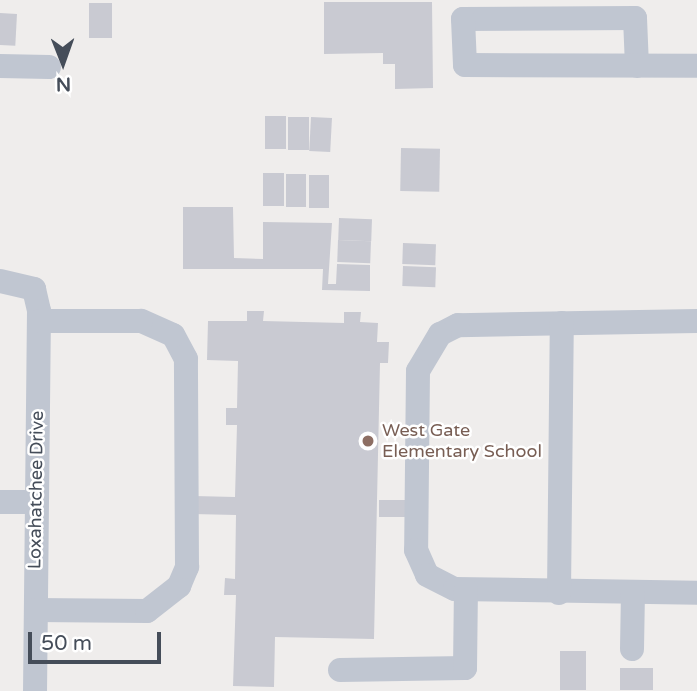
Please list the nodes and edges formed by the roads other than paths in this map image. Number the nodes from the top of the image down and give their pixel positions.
1 (0, 66) edge
2 (637, 66) junction
3 (697, 66) edge
4 (50, 67) dead end
5 (0, 281) edge
6 (39, 321) junction
7 (697, 321) edge
8 (562, 323) junction
9 (0, 502) edge
10 (35, 502) junction
11 (466, 590) junction
12 (559, 593) junction
13 (633, 593) junction
14 (697, 593) edge
15 (36, 610) junction
16 (632, 649) dead end
17 (340, 670) dead end
18 (35, 691) edge

1 - 4 street
2 - 2 street
2 - 3 street
5 - 6 street, Loxahatchee Drive
6 - 10 street, Loxahatchee Drive
6 - 15 street
7 - 8 street
8 - 11 street
8 - 12 street
9 - 10 street
10 - 15 street, Loxahatchee Drive
11 - 12 street
11 - 17 street
12 - 13 street
13 - 14 street
13 - 16 street
15 - 18 street, Loxahatchee Drive

